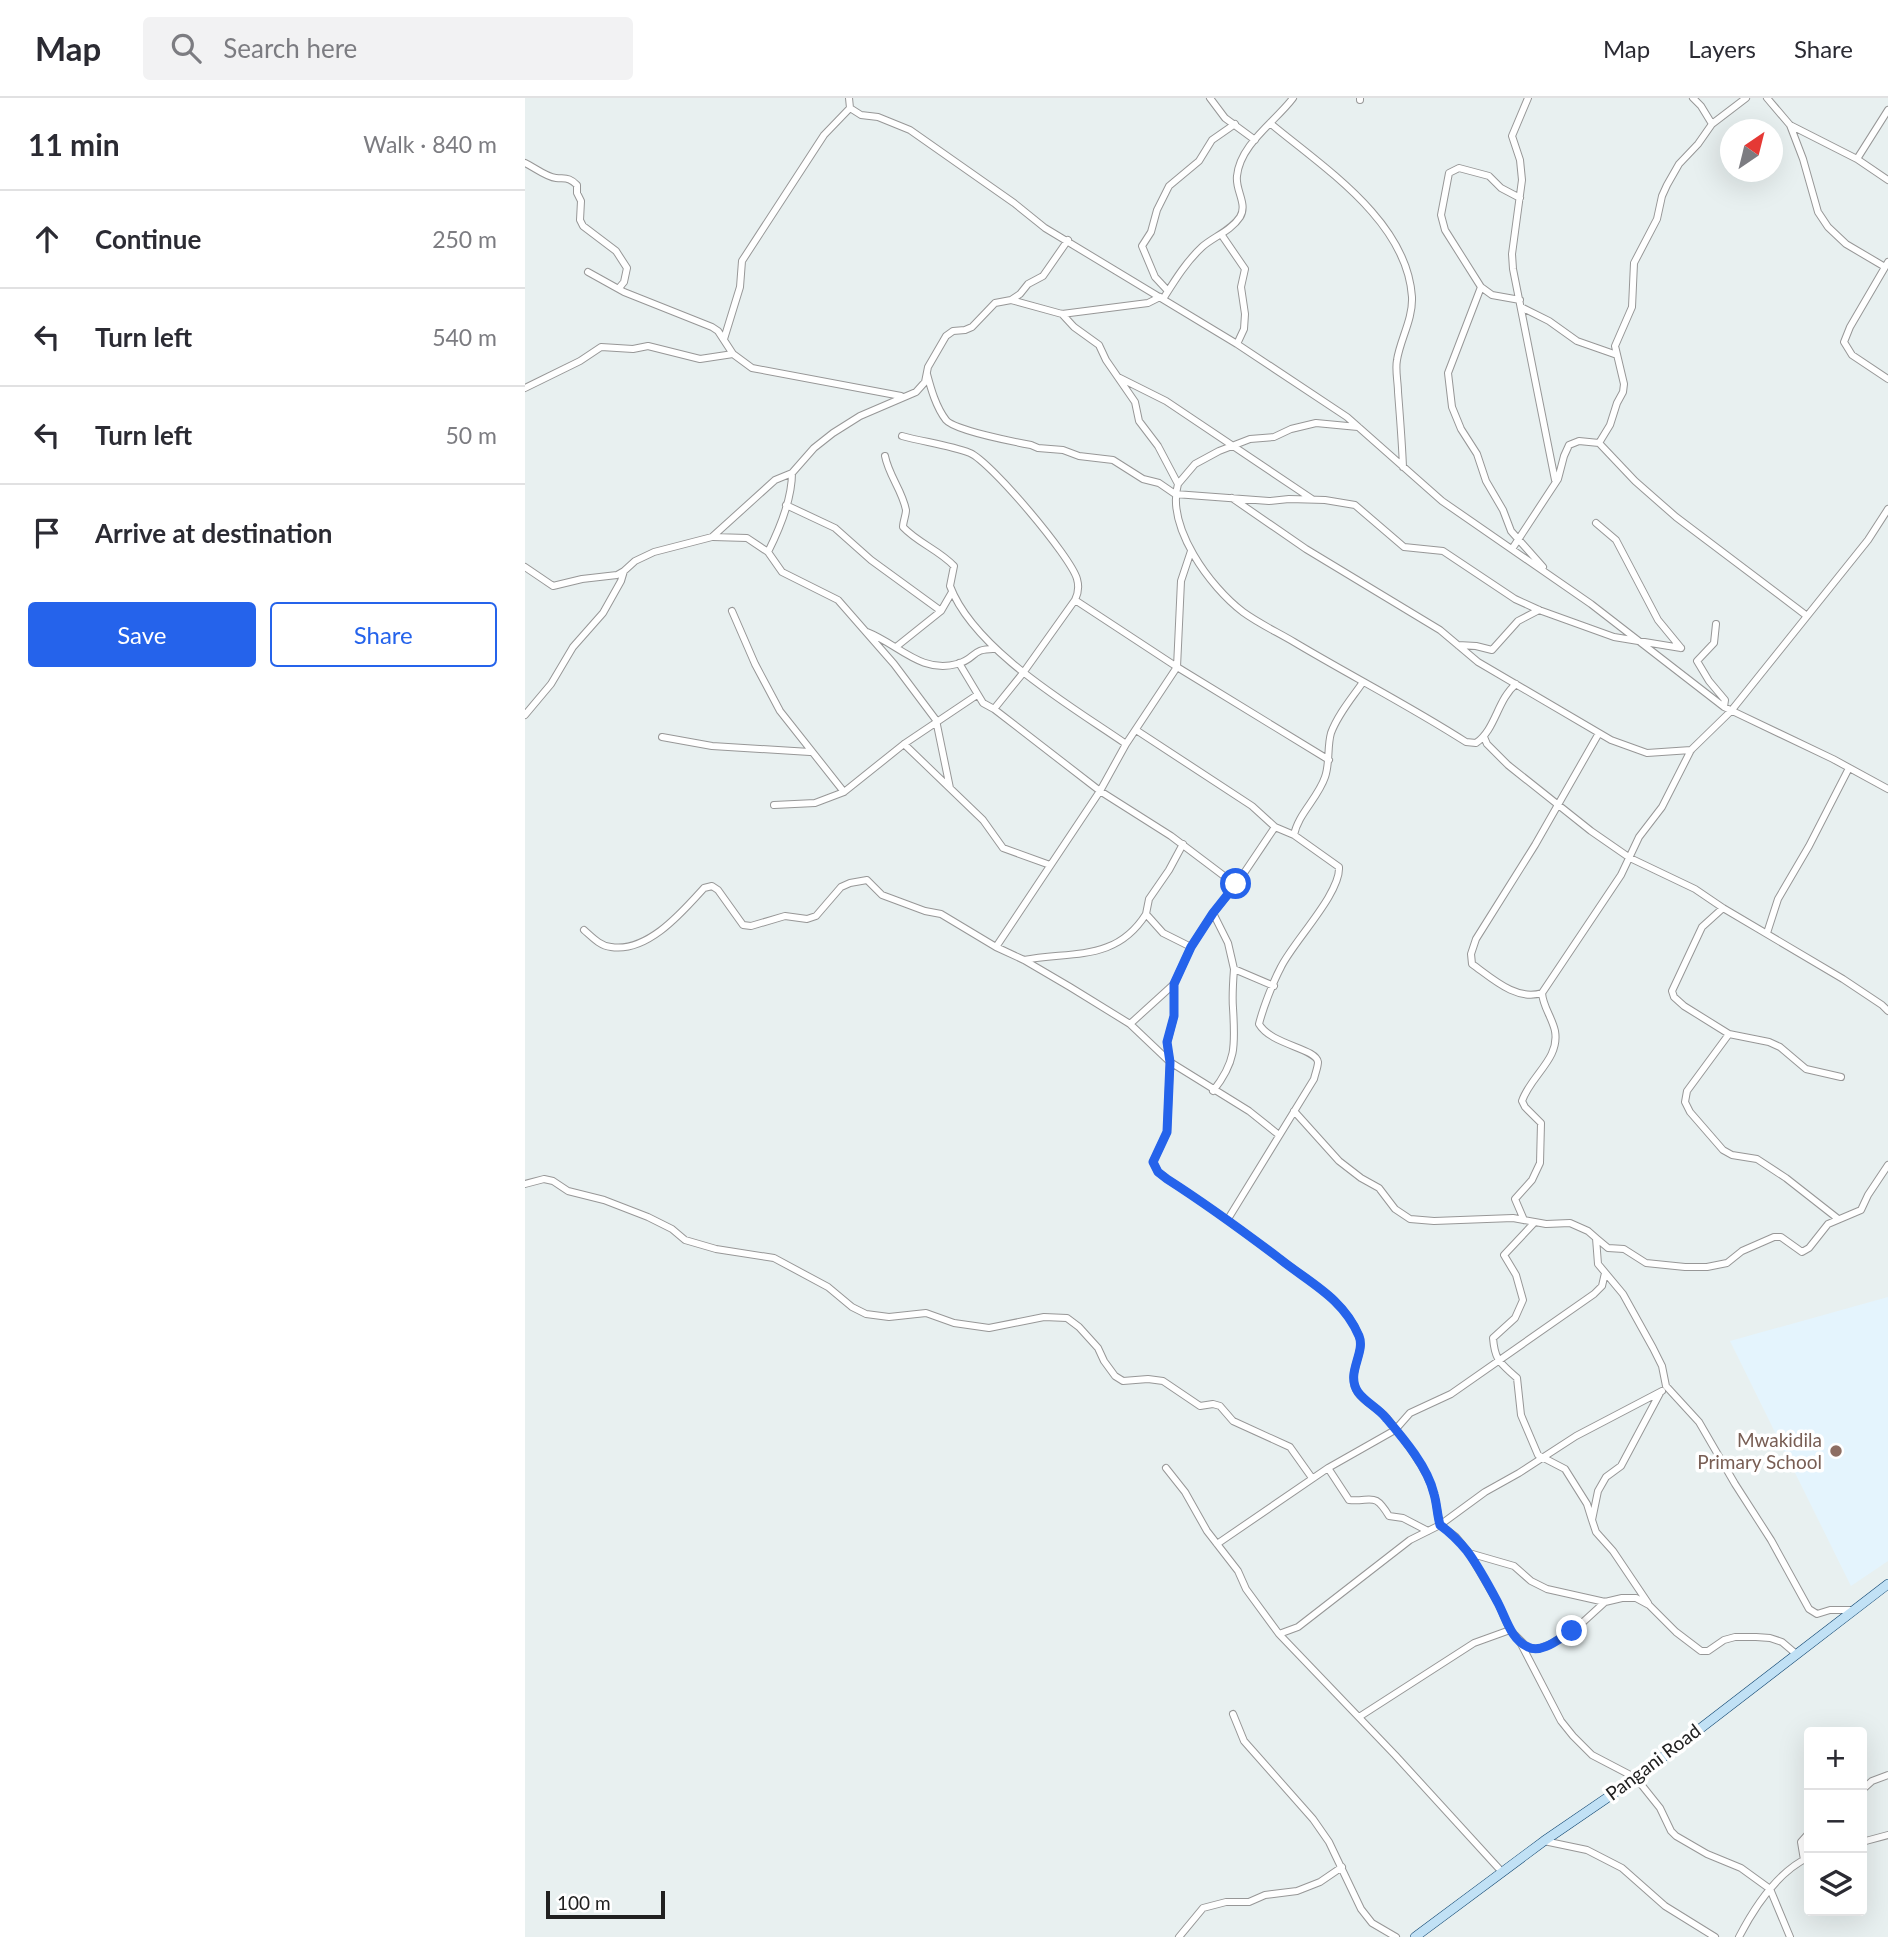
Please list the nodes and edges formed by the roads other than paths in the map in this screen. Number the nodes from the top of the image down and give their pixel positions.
1 (849, 98) edge
2 (1210, 98) edge
3 (1293, 98) edge
4 (1528, 98) edge
5 (1693, 98) edge
6 (1745, 98) edge
7 (1767, 98) edge
8 (850, 108) junction
9 (1888, 110) edge
10 (1270, 123) junction
11 (1235, 124) junction
12 (1712, 124) junction
13 (1790, 125) junction
14 (1255, 140) junction
15 (1857, 159) junction
16 (525, 163) edge
17 (1888, 180) edge
18 (1520, 198) junction
19 (1221, 234) junction
20 (1068, 240) junction
21 (1886, 264) edge
22 (588, 272) dead end
23 (1481, 287) junction
24 (619, 288) junction
25 (1168, 291) junction
26 (1161, 298) junction
27 (1011, 300) junction
28 (1520, 304) junction
29 (1062, 314) junction
30 (724, 339) junction
31 (1237, 344) junction
32 (733, 354) junction
33 (1617, 355) junction
34 (927, 374) junction
35 (1118, 377) junction
36 (1888, 379) edge
37 (525, 388) edge
38 (903, 397) junction
39 (1358, 427) junction
40 (902, 436) dead end
41 (1599, 443) junction
42 (1230, 446) junction
43 (885, 456) dead end
44 (1403, 467) junction
45 (792, 473) junction
46 (1555, 480) junction
47 (1178, 484) junction
48 (1175, 494) junction
49 (1230, 497) junction
50 (1313, 500) junction
51 (786, 505) junction
52 (1888, 509) edge
53 (1596, 523) dead end
54 (712, 537) junction
55 (1519, 540) junction
56 (1512, 549) junction
57 (1191, 551) junction
58 (768, 552) junction
59 (525, 567) edge
60 (624, 571) junction
61 (1553, 577) junction
62 (952, 592) junction
63 (1075, 600) junction
64 (1539, 610) junction
65 (732, 611) dead end
66 (941, 611) junction
67 (1807, 616) junction
68 (1716, 624) dead end
69 (865, 631) junction
70 (1636, 640) junction
71 (1458, 645) junction
72 (896, 647) junction
73 (997, 649) junction
74 (959, 663) junction
75 (1177, 667) junction
76 (1023, 673) junction
77 (1363, 682) junction
78 (1516, 684) junction
79 (977, 695) junction
80 (994, 709) junction
81 (1727, 709) junction
82 (525, 715) edge
83 (936, 720) junction
84 (1136, 730) junction
85 (1599, 733) junction
86 (662, 737) dead end
87 (1484, 737) junction
88 (904, 744) junction
89 (1126, 744) junction
90 (1691, 750) junction
91 (810, 752) junction
92 (1329, 760) junction
93 (1849, 768) junction
94 (950, 788) junction
95 (1888, 789) edge
96 (1101, 791) junction
97 (843, 792) junction
98 (1557, 804) junction
99 (774, 805) dead end
100 (1275, 827) junction
101 (1294, 835) junction
102 (1183, 844) junction
103 (1630, 858) junction
104 (1050, 865) junction
105 (1236, 884) junction
106 (1723, 908) junction
107 (1213, 913) junction
108 (1146, 914) junction
109 (585, 930) dead end
110 (1767, 933) junction
111 (996, 947) junction
112 (1191, 947) junction
113 (1024, 960) junction
114 (1234, 970) junction
115 (1174, 984) junction
116 (1274, 986) junction
117 (1542, 993) junction
118 (1886, 1008) edge
119 (1130, 1024) junction
120 (1729, 1034) junction
121 (1170, 1062) junction
122 (1841, 1077) dead end
123 (1213, 1091) junction
124 (1294, 1111) junction
125 (1279, 1135) junction
126 (1888, 1166) edge
127 (525, 1184) edge
128 (1837, 1218) junction
129 (1228, 1219) junction
130 (1524, 1220) junction
131 (1534, 1223) junction
132 (1597, 1238) junction
133 (1605, 1273) junction
134 (1499, 1362) junction
135 (1664, 1389) junction
136 (1395, 1430) junction
137 (1543, 1458) junction
138 (1166, 1468) dead end
139 (1328, 1468) junction
140 (1312, 1478) junction
141 (1592, 1520) junction
142 (1440, 1525) junction
143 (1428, 1531) junction
144 (1217, 1544) junction
145 (1469, 1553) junction
146 (1888, 1584) edge
147 (1605, 1602) junction
148 (1649, 1605) junction
149 (1853, 1610) junction
150 (1510, 1630) junction
151 (1279, 1634) junction
152 (1520, 1642) junction
153 (1795, 1653) junction
154 (1233, 1714) dead end
155 (1359, 1717) junction
156 (1888, 1775) edge
157 (1636, 1778) junction
158 (1867, 1786) edge
159 (1888, 1835) edge
160 (1544, 1841) junction
161 (1867, 1841) edge
162 (1804, 1860) edge
163 (1342, 1867) junction
164 (1501, 1872) junction
165 (1770, 1889) junction
166 (1179, 1937) edge
167 (1396, 1937) edge
168 (1415, 1937) edge
169 (1715, 1937) edge
170 (1739, 1937) edge
171 (1790, 1937) edge

1 - 8 street
2 - 11 street
3 - 10 street
4 - 18 street
5 - 12 street
6 - 12 street
7 - 13 street
8 - 20 street
8 - 30 street
9 - 15 street
10 - 14 street
10 - 44 street
11 - 14 street
11 - 25 street
12 - 33 street
13 - 15 street
13 - 21 street
14 - 19 street
15 - 17 street
16 - 24 street
18 - 23 street
18 - 28 street
19 - 25 street
19 - 31 street
20 - 26 street
20 - 27 street
21 - 36 street
22 - 24 street
23 - 28 street
23 - 55 street
24 - 30 street
25 - 26 street
26 - 29 street
26 - 31 street
27 - 29 street
27 - 34 street
28 - 33 street
28 - 46 street
29 - 35 street
30 - 32 street
31 - 39 street
32 - 37 street
32 - 38 street
33 - 41 street
34 - 38 street
34 - 48 street
35 - 42 street
35 - 47 street
38 - 45 street
39 - 42 street
39 - 44 street
40 - 63 street
41 - 46 street
41 - 67 street
42 - 47 street
42 - 50 street
43 - 62 street
44 - 56 street
45 - 51 street
45 - 54 street
46 - 55 street
47 - 48 street
48 - 49 street
48 - 57 street
49 - 50 street
49 - 71 street
50 - 64 street
51 - 58 street
51 - 66 street
52 - 67 street
53 - 70 street
54 - 58 street
54 - 60 street
55 - 56 street
55 - 61 street
56 - 61 street
57 - 75 street
57 - 77 street
58 - 69 street
59 - 60 street
60 - 82 street
61 - 70 street
62 - 66 street
62 - 73 street
63 - 75 street
63 - 76 street
64 - 70 street
64 - 71 street
65 - 91 street
66 - 72 street
67 - 81 street
68 - 81 street
69 - 72 street
69 - 83 street
70 - 81 street
71 - 78 street
72 - 74 street
73 - 74 street
73 - 76 street
74 - 79 street
75 - 84 street
75 - 92 street
76 - 80 street
76 - 89 street
77 - 87 street
77 - 92 street
78 - 85 street
78 - 87 street
79 - 80 street
79 - 83 street
80 - 96 street
81 - 90 street
81 - 93 street
83 - 88 street
83 - 94 street
84 - 89 street
84 - 100 street
85 - 90 street
85 - 98 street
86 - 91 street
87 - 98 street
88 - 94 street
88 - 97 street
89 - 96 street
90 - 103 street
91 - 97 street
92 - 101 street
93 - 95 street
93 - 110 street
94 - 104 street
96 - 102 street
96 - 104 street
97 - 99 street
98 - 103 street
98 - 117 street
100 - 101 street
100 - 105 street
101 - 116 street
102 - 105 street
102 - 108 street
103 - 106 street
103 - 117 street
104 - 111 street
105 - 107 street
106 - 110 street
106 - 120 street
107 - 112 street
107 - 114 street
108 - 112 street
108 - 113 street
109 - 111 street
110 - 118 street
111 - 113 street
112 - 115 street
113 - 119 street
114 - 116 street
114 - 123 street
115 - 119 street
115 - 121 street
116 - 124 street
117 - 130 street
119 - 121 street
120 - 122 street
120 - 128 street
121 - 123 street
121 - 129 street
123 - 125 street
124 - 125 street
124 - 130 street
125 - 129 street
126 - 128 street
127 - 140 street
128 - 132 street
129 - 136 street
130 - 131 street
131 - 132 street
131 - 134 street
132 - 133 street
133 - 134 street
133 - 135 street
134 - 136 street
134 - 137 street
135 - 137 street
135 - 141 street
135 - 149 street
136 - 139 street
136 - 142 street
137 - 141 street
137 - 142 street
138 - 144 street
139 - 140 street
139 - 143 street
140 - 144 street
141 - 148 street
142 - 143 street
142 - 145 street
143 - 151 street
144 - 151 street
145 - 147 street
145 - 150 street
146 - 149 main road, Pangani Road
147 - 148 street
147 - 152 street
148 - 153 street
149 - 153 main road, Pangani Road
150 - 152 street
150 - 155 street
151 - 155 street
152 - 157 street
153 - 157 main road, Pangani Road
154 - 163 street
155 - 164 street
156 - 158 street
157 - 160 main road, Pangani Road
157 - 165 street
159 - 161 street
160 - 164 main road, Pangani Road
160 - 169 street
162 - 165 street
163 - 166 street
163 - 167 street
164 - 168 main road, Pangani Road
165 - 170 street
165 - 171 street

